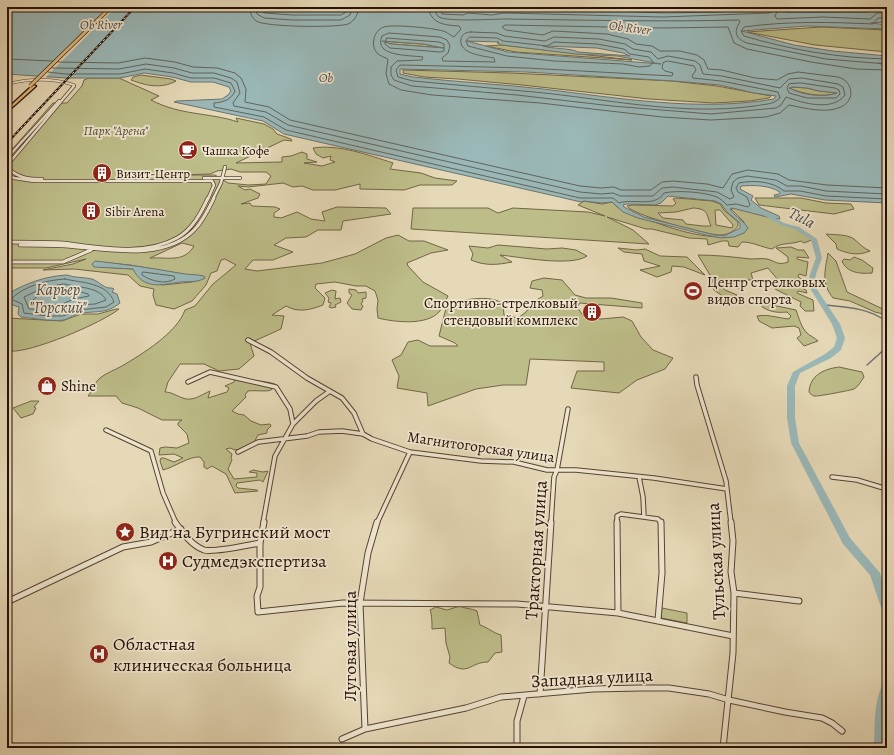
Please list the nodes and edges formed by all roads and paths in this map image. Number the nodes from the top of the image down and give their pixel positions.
1 (111, 7) edge
2 (114, 7) edge
3 (7, 84) edge
4 (32, 86) junction
5 (7, 108) edge
6 (7, 111) edge
7 (7, 158) edge
8 (225, 167) dead end
9 (7, 175) edge
10 (210, 179) junction
11 (230, 179) junction
12 (240, 179) dead end
13 (82, 180) junction
14 (219, 180) junction
15 (209, 196) junction
16 (214, 196) junction
17 (198, 218) junction
18 (203, 218) junction
19 (7, 243) edge
20 (83, 247) junction
21 (97, 249) junction
22 (115, 250) junction
23 (82, 254) junction
24 (7, 262) edge
25 (248, 340) dead end
26 (696, 377) dead end
27 (188, 382) dead end
28 (330, 391) junction
29 (568, 409) dead end
30 (293, 424) junction
31 (106, 430) dead end
32 (363, 434) junction
33 (285, 438) junction
34 (238, 452) dead end
35 (410, 452) junction
36 (557, 470) junction
37 (639, 477) junction
38 (832, 477) dead end
39 (727, 489) junction
40 (887, 489) edge
41 (644, 517) junction
42 (181, 529) junction
43 (260, 543) junction
44 (734, 593) junction
45 (799, 601) dead end
46 (7, 602) edge
47 (360, 603) junction
48 (547, 606) junction
49 (618, 613) junction
50 (658, 620) junction
51 (734, 636) junction
52 (540, 694) junction
53 (524, 696) junction
54 (729, 700) junction
55 (365, 729) junction
56 (842, 731) dead end
57 (342, 739) dead end
58 (517, 748) edge
59 (723, 748) edge

1 - 4 main road, bridge
2 - 4 main road, bridge
3 - 7 street
3 - 13 street
4 - 5 main road
4 - 6 main road
8 - 14 street
9 - 13 street
10 - 13 street
10 - 14 street
10 - 14 street
10 - 14 street
11 - 12 street
11 - 14 street
11 - 14 street
14 - 15 street
14 - 16 street
15 - 16 street
15 - 17 street
16 - 18 street
17 - 18 street
17 - 22 street
18 - 22 street
19 - 20 street
20 - 21 street
20 - 22 street
20 - 23 street
21 - 22 street
21 - 23 street
23 - 24 street
25 - 28 street
26 - 39 street, Тульская улица
27 - 30 street
28 - 30 street
28 - 32 street
29 - 36 street, Тракторная улица
30 - 33 street
31 - 42 street
32 - 33 street, Магнитогорская улица
32 - 35 street, Магнитогорская улица
33 - 34 street, Магнитогорская улица
33 - 43 street
35 - 36 street, Магнитогорская улица
35 - 47 street, Луговая улица
36 - 37 street, Магнитогорская улица
36 - 48 street, Тракторная улица
37 - 39 street, Магнитогорская улица
37 - 41 street
38 - 40 street
39 - 44 street, Тульская улица
41 - 49 street
41 - 50 street
42 - 43 street
42 - 46 street
43 - 47 street
44 - 45 street
44 - 51 street, Тульская улица
47 - 48 street
47 - 55 street, Луговая улица
48 - 49 street
48 - 52 street, Тракторная улица
49 - 50 street
50 - 51 street
51 - 54 street, Тульская улица
52 - 53 street, Западная улица
52 - 54 street, Западная улица
53 - 55 street, Западная улица
53 - 58 street
54 - 56 street, Западная улица
54 - 59 street, Тульская улица
55 - 57 street, Западная улица

